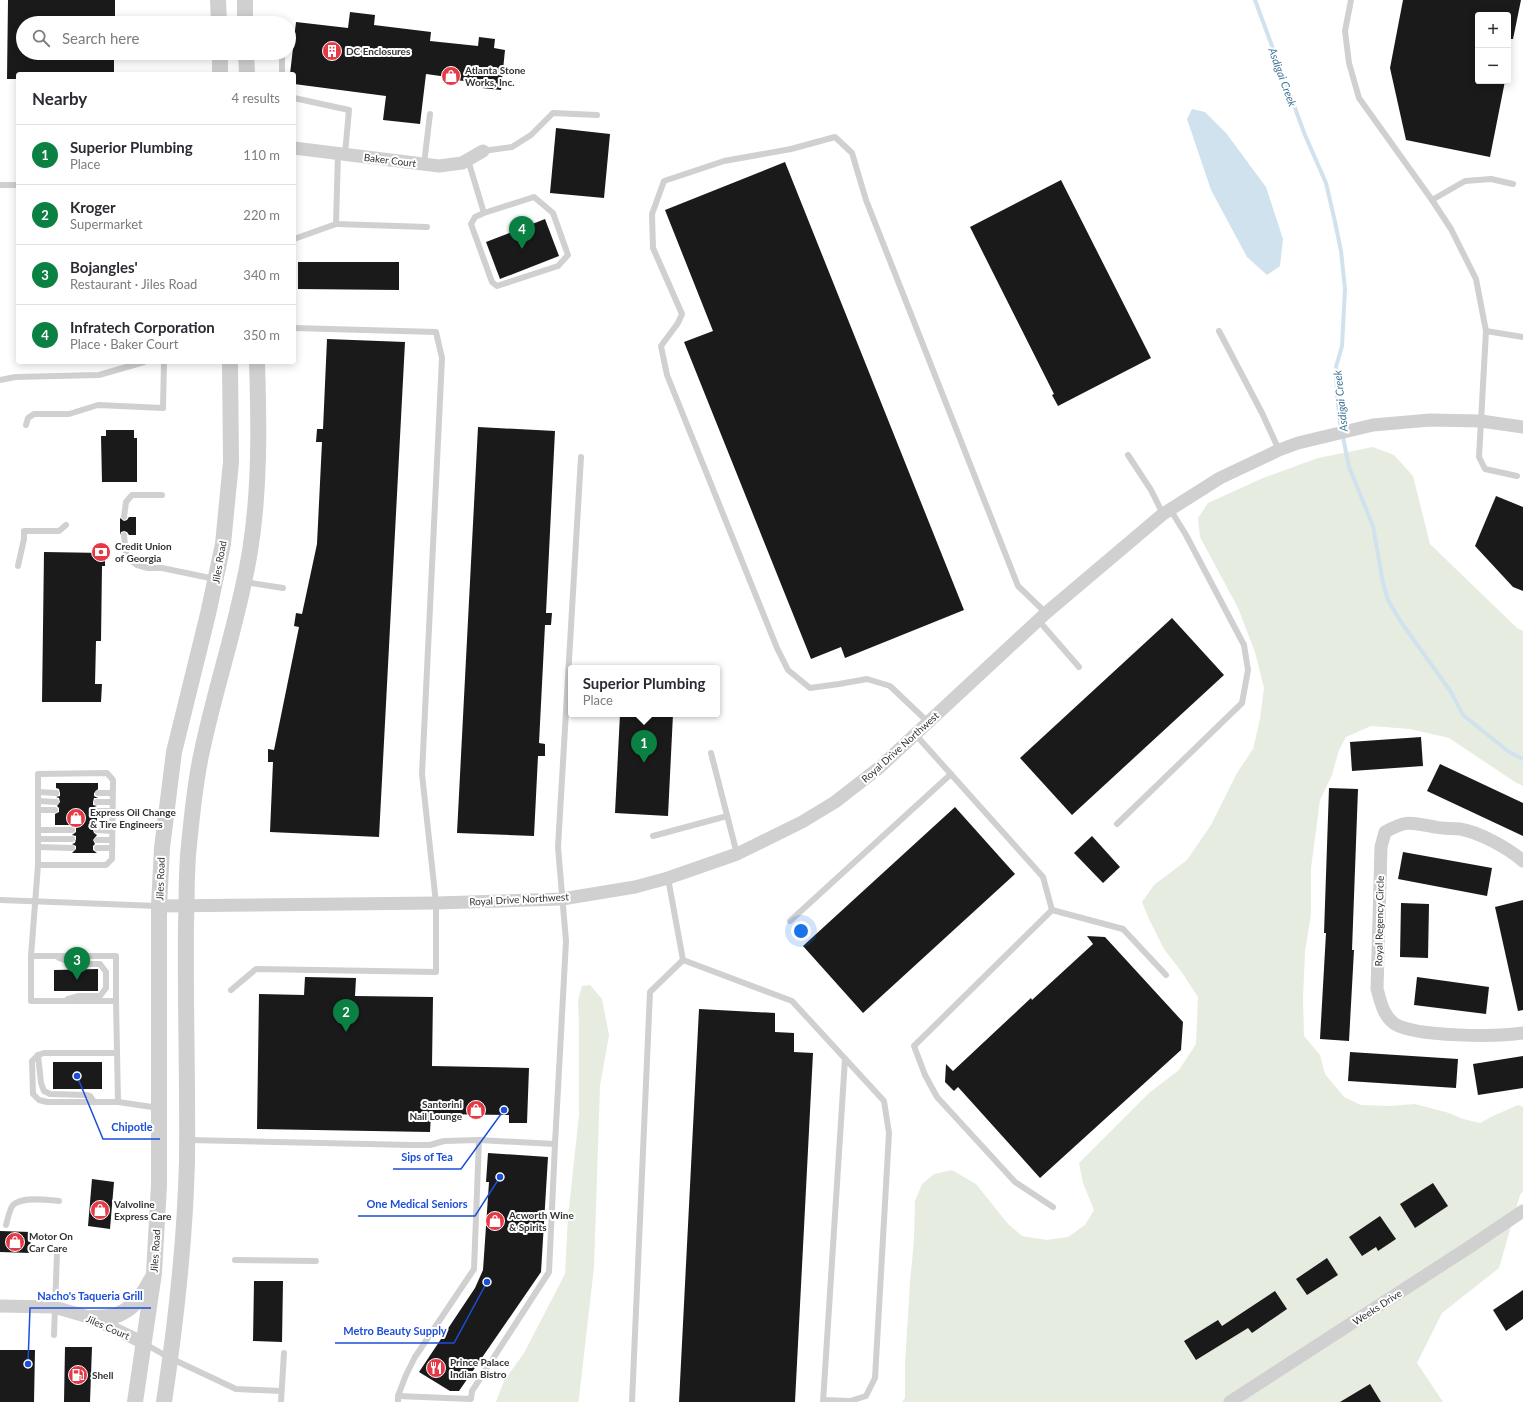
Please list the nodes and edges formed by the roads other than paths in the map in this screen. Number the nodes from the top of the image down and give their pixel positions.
1 (218, 0) edge
2 (245, 0) edge
3 (1351, 0) edge
4 (219, 16) edge
5 (245, 16) edge
6 (220, 60) edge
7 (246, 60) edge
8 (282, 60) edge
9 (220, 72) edge
10 (247, 72) edge
11 (282, 72) edge
12 (296, 98) edge
13 (430, 114) dead end
14 (597, 115) dead end
15 (296, 148) edge
16 (483, 151) joint
17 (341, 154) junction
18 (468, 160) junction
19 (424, 164) junction
20 (1513, 184) dead end
21 (0, 185) edge
22 (16, 185) edge
23 (1432, 200) junction
24 (484, 213) junction
25 (336, 224) junction
26 (427, 227) dead end
27 (296, 238) edge
28 (296, 328) edge
29 (1219, 331) dead end
30 (1486, 331) junction
31 (1523, 337) edge
32 (137, 364) edge
33 (164, 364) edge
34 (230, 364) edge
35 (257, 364) edge
36 (0, 380) edge
37 (1481, 421) junction
38 (26, 425) dead end
39 (1523, 427) edge
40 (1279, 450) junction
41 (1128, 455) dead end
42 (581, 457) dead end
43 (1517, 476) dead end
44 (162, 495) dead end
45 (1167, 512) junction
46 (124, 517) dead end
47 (66, 525) dead end
48 (124, 535) dead end
49 (18, 566) dead end
50 (216, 580) junction
51 (243, 582) junction
52 (283, 588) dead end
53 (1042, 617) junction
54 (569, 665) edge
55 (1079, 667) dead end
56 (568, 677) edge
57 (928, 722) junction
58 (915, 734) junction
59 (711, 753) dead end
60 (951, 774) junction
61 (38, 792) junction
62 (56, 792) dead end
63 (98, 793) dead end
64 (112, 793) junction
65 (38, 801) junction
66 (56, 802) dead end
67 (98, 802) dead end
68 (112, 802) junction
69 (38, 810) junction
70 (56, 810) dead end
71 (97, 811) dead end
72 (112, 811) junction
73 (727, 816) junction
74 (1116, 824) dead end
75 (38, 830) junction
76 (72, 830) dead end
77 (97, 830) dead end
78 (112, 831) junction
79 (653, 836) dead end
80 (38, 839) junction
81 (72, 839) dead end
82 (97, 840) dead end
83 (112, 840) junction
84 (38, 847) junction
85 (72, 848) dead end
86 (97, 848) dead end
87 (112, 848) junction
88 (737, 854) junction
89 (1523, 861) edge
90 (38, 865) junction
91 (668, 878) junction
92 (562, 899) junction
93 (0, 900) edge
94 (35, 900) junction
95 (436, 903) junction
96 (186, 905) junction
97 (159, 906) junction
98 (1052, 910) junction
99 (790, 921) dead end
100 (31, 956) junction
101 (54, 956) junction
102 (683, 960) junction
103 (1166, 975) dead end
104 (231, 990) dead end
105 (116, 1001) junction
106 (54, 1002) junction
107 (1523, 1033) edge
108 (117, 1053) junction
109 (38, 1055) junction
110 (845, 1059) junction
111 (94, 1102) junction
112 (118, 1102) junction
113 (160, 1108) junction
114 (187, 1140) junction
115 (479, 1140) junction
116 (556, 1144) junction
117 (60, 1201) dead end
118 (1053, 1207) dead end
119 (1523, 1211) edge
120 (6, 1225) dead end
121 (57, 1253) dead end
122 (235, 1260) dead end
123 (316, 1261) dead end
124 (154, 1273) junction
125 (0, 1306) edge
126 (54, 1306) junction
127 (92, 1318) junction
128 (54, 1335) dead end
129 (144, 1343) junction
130 (284, 1353) dead end
131 (170, 1358) junction
132 (281, 1391) junction
133 (398, 1399) edge
134 (471, 1401) edge
135 (824, 1401) edge
136 (135, 1402) edge
137 (164, 1402) edge
138 (281, 1402) edge
139 (632, 1402) edge
140 (1230, 1402) edge

1 - 4 street
2 - 5 street
3 - 23 lane
6 - 9 street
7 - 10 street
8 - 11 lane
12 - 17 lane
13 - 19 lane
14 - 16 lane
15 - 17 street, Baker Court
16 - 18 street, Baker Court
17 - 19 street, Baker Court
17 - 25 lane
18 - 19 street, Baker Court
18 - 24 lane
20 - 23 lane
21 - 22 lane
23 - 30 lane
24 - 24 lane
25 - 26 lane
25 - 27 lane
28 - 95 lane
29 - 40 lane
30 - 31 lane
30 - 37 lane
32 - 36 lane
33 - 38 lane
34 - 50 street, Jiles Road
35 - 51 street
37 - 39 street, Royal Drive Northwest
37 - 40 street, Royal Drive Northwest
37 - 43 lane
40 - 45 street, Royal Drive Northwest
41 - 45 lane
42 - 54 lane
44 - 46 lane
45 - 53 street, Royal Drive Northwest
45 - 74 lane
47 - 49 lane
48 - 50 lane
50 - 97 street, Jiles Road
51 - 52 lane
51 - 96 street
53 - 55 lane
53 - 57 street, Royal Drive Northwest
53 - 57 lane
56 - 92 lane
57 - 58 street, Royal Drive Northwest
58 - 60 lane
58 - 88 street, Royal Drive Northwest
59 - 73 lane
60 - 98 lane
60 - 99 lane
61 - 62 lane
61 - 64 lane
61 - 65 lane
63 - 64 lane
64 - 68 lane
65 - 66 lane
65 - 69 lane
67 - 68 lane
68 - 72 lane
69 - 70 lane
69 - 75 lane
71 - 72 lane
72 - 78 lane
73 - 79 lane
73 - 88 lane
75 - 76 lane
75 - 80 lane
77 - 78 lane
78 - 83 lane
80 - 81 lane
80 - 84 lane
82 - 83 lane
83 - 87 lane
84 - 85 lane
84 - 90 lane
86 - 87 lane
87 - 90 lane
88 - 91 street, Royal Drive Northwest
89 - 107 street, Royal Regency Circle
90 - 94 lane
91 - 92 street, Royal Drive Northwest
91 - 102 lane
92 - 95 street, Royal Drive Northwest
92 - 116 lane
93 - 94 lane
94 - 97 lane
94 - 100 lane
95 - 96 street, Royal Drive Northwest
95 - 104 lane
96 - 97 street, Royal Drive Northwest
96 - 114 street
97 - 113 street, Jiles Road
98 - 103 lane
98 - 118 lane
100 - 101 lane
100 - 106 lane
101 - 105 lane
101 - 106 lane
102 - 110 lane
102 - 139 lane
105 - 106 lane
105 - 108 lane
108 - 109 lane
108 - 112 lane
109 - 111 lane
109 - 111 lane
110 - 135 lane
110 - 135 lane
111 - 112 lane
112 - 113 lane
113 - 124 street, Jiles Road
114 - 115 lane
114 - 131 street
115 - 116 lane
115 - 133 lane
116 - 134 lane
117 - 120 lane
119 - 140 street, Weeks Drive
121 - 126 lane
122 - 123 lane
124 - 127 street
124 - 129 street, Jiles Road
125 - 126 street, Jiles Court
126 - 127 street, Jiles Court
126 - 128 lane
127 - 129 street, Jiles Court
129 - 131 lane
129 - 136 street, Jiles Road
130 - 132 lane
131 - 132 lane
131 - 137 street
132 - 138 lane
133 - 134 lane

